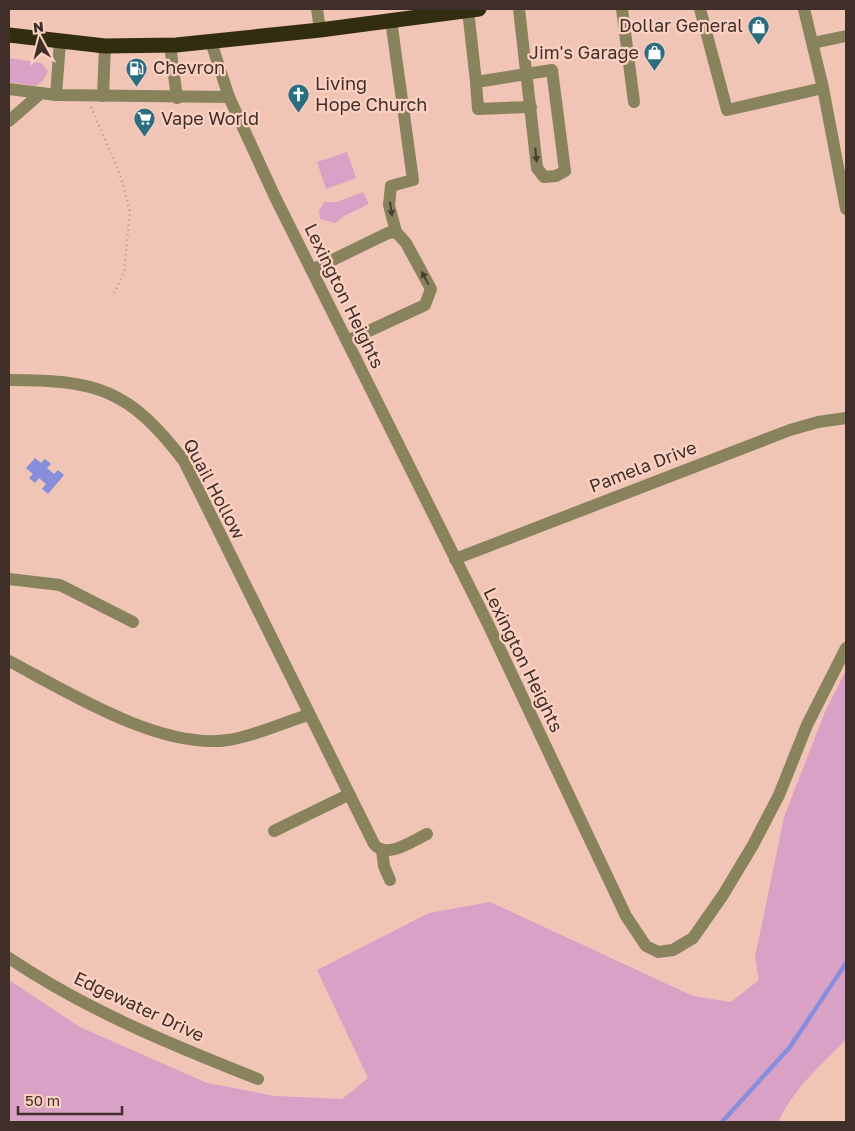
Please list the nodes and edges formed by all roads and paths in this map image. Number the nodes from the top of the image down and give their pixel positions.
1 (317, 9) edge
2 (519, 9) edge
3 (622, 9) edge
4 (700, 9) edge
5 (804, 9) edge
6 (473, 10) edge
7 (391, 20) junction
8 (320, 30) junction
9 (9, 35) edge
10 (846, 36) edge
11 (60, 42) junction
12 (211, 42) junction
13 (813, 43) junction
14 (170, 45) junction
15 (105, 46) junction
16 (527, 74) junction
17 (476, 82) junction
18 (823, 88) junction
19 (9, 89) edge
20 (40, 93) junction
21 (56, 95) junction
22 (89, 96) junction
23 (103, 96) junction
24 (229, 97) junction
25 (177, 98) junction
26 (634, 102) dead end
27 (531, 107) junction
28 (9, 121) edge
29 (846, 209) edge
30 (396, 232) junction
31 (312, 270) junction
32 (114, 295) dead end
33 (347, 341) junction
34 (9, 380) edge
35 (846, 418) edge
36 (455, 559) junction
37 (9, 579) edge
38 (133, 622) dead end
39 (846, 648) edge
40 (9, 660) edge
41 (308, 714) junction
42 (348, 795) junction
43 (274, 831) dead end
44 (427, 834) dead end
45 (382, 850) junction
46 (390, 880) dead end
47 (9, 958) edge
48 (258, 1079) dead end

1 - 8 street
2 - 16 street
3 - 26 street
4 - 18 street
5 - 13 street
6 - 7 highway
6 - 17 street
7 - 8 highway
7 -> 30 street
8 - 12 highway
9 - 11 highway
10 - 13 street
11 - 15 highway
11 - 21 street
12 - 14 highway
12 - 24 street, Lexington Heights
13 - 18 street
14 - 15 highway
14 - 25 street
15 - 23 street
16 - 17 street
16 - 27 street
27 -> 16 street
17 - 27 street
18 - 29 street
19 - 20 street
20 - 21 street
20 - 28 street
21 - 22 street
22 - 23 street
22 - 32 path
23 - 25 street
24 - 25 street
24 - 31 street, Lexington Heights
30 - 31 street
33 -> 30 street
31 - 33 street, Lexington Heights
33 - 36 street, Lexington Heights
34 - 41 street, Quail Hollow
35 - 36 street, Pamela Drive
36 - 39 street, Lexington Heights
37 - 38 street
40 - 41 street
41 - 42 street, Quail Hollow
42 - 43 street
42 - 45 street, Quail Hollow
44 - 45 street
45 - 46 street
47 - 48 street, Edgewater Drive

